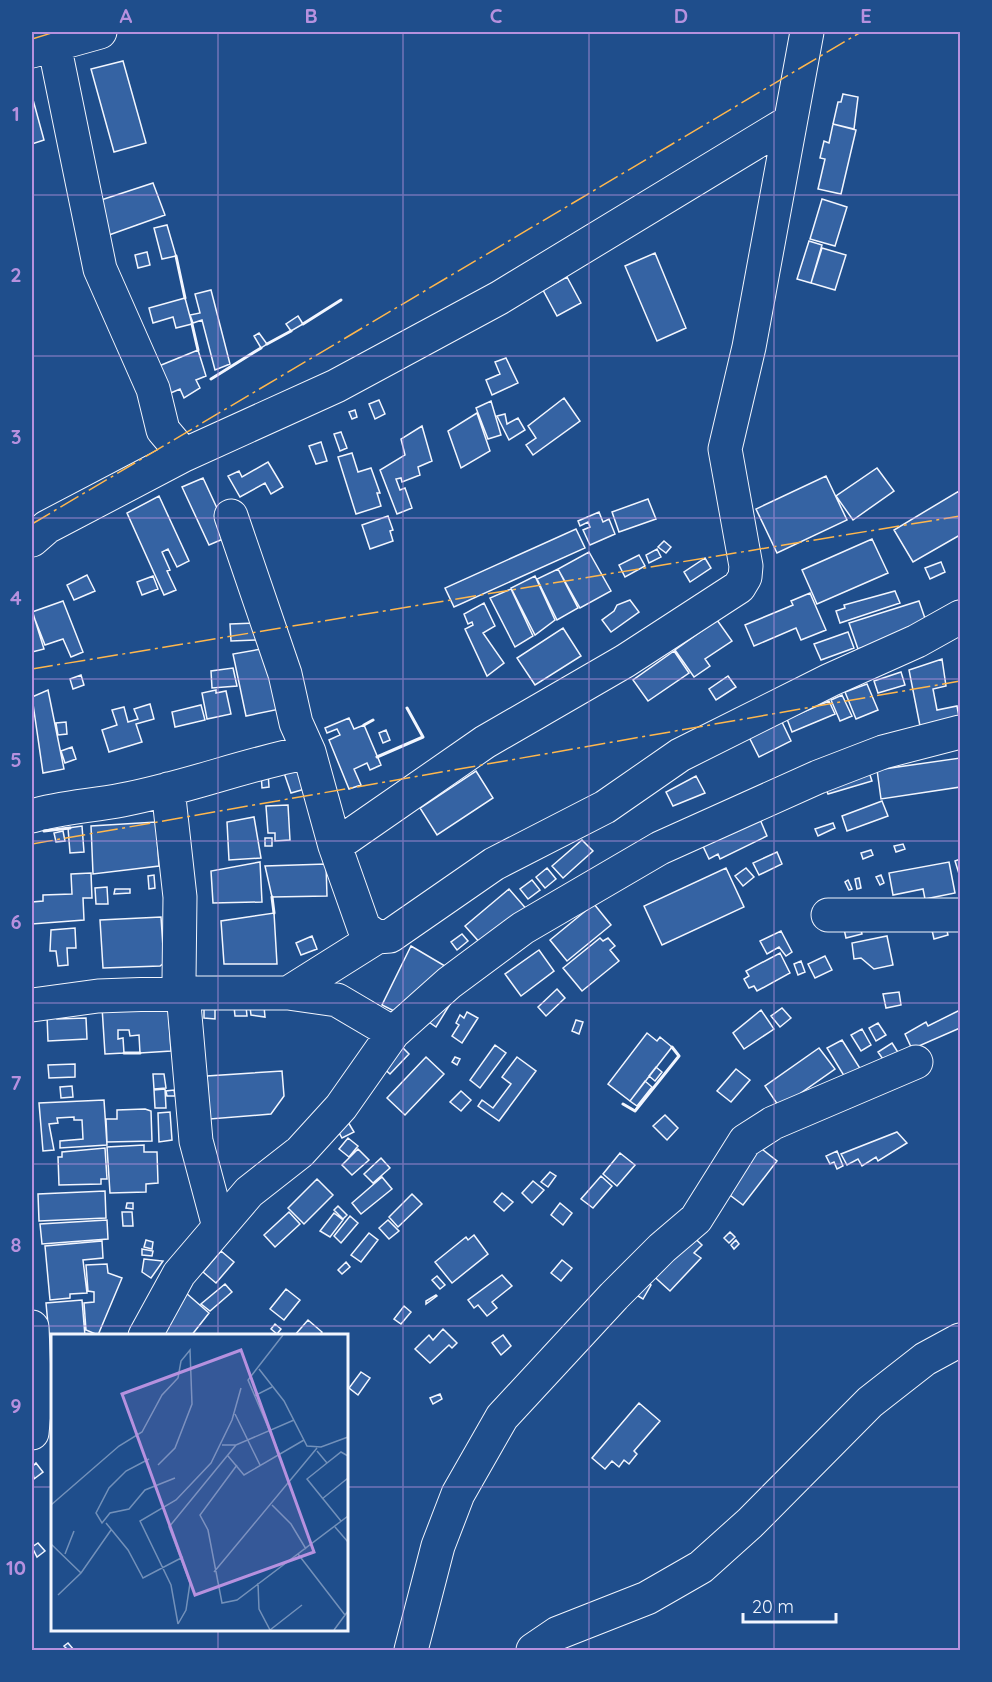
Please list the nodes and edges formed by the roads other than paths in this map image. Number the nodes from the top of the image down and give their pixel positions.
1 (100, 32) edge
2 (807, 32) edge
3 (43, 48) edge
4 (789, 122) junction
5 (184, 455) junction
6 (231, 516) dead end
7 (32, 540) edge
8 (960, 617) edge
9 (960, 732) edge
10 (309, 752) junction
11 (168, 789) junction
12 (32, 816) edge
13 (335, 846) junction
14 (828, 915) dead end
15 (960, 915) edge
16 (377, 937) junction
17 (183, 993) junction
18 (288, 993) junction
19 (32, 1005) edge
20 (393, 1033) junction
21 (916, 1062) dead end
22 (219, 1227) junction
23 (32, 1327) edge
24 (146, 1334) edge
25 (960, 1340) edge
26 (32, 1433) edge
27 (411, 1650) edge
28 (533, 1650) edge

1 - 3 street
2 - 4 street
3 - 5 street
4 - 5 street
4 - 13 street
5 - 7 street
6 - 10 street
8 - 16 street
9 - 20 street
10 - 11 street
10 - 13 street
11 - 12 street
11 - 17 street
13 - 16 street
14 - 15 street
16 - 18 street
17 - 18 street
17 - 19 street
17 - 22 street
18 - 20 street
20 - 22 street
21 - 27 street
22 - 24 street
23 - 26 street
25 - 28 street

